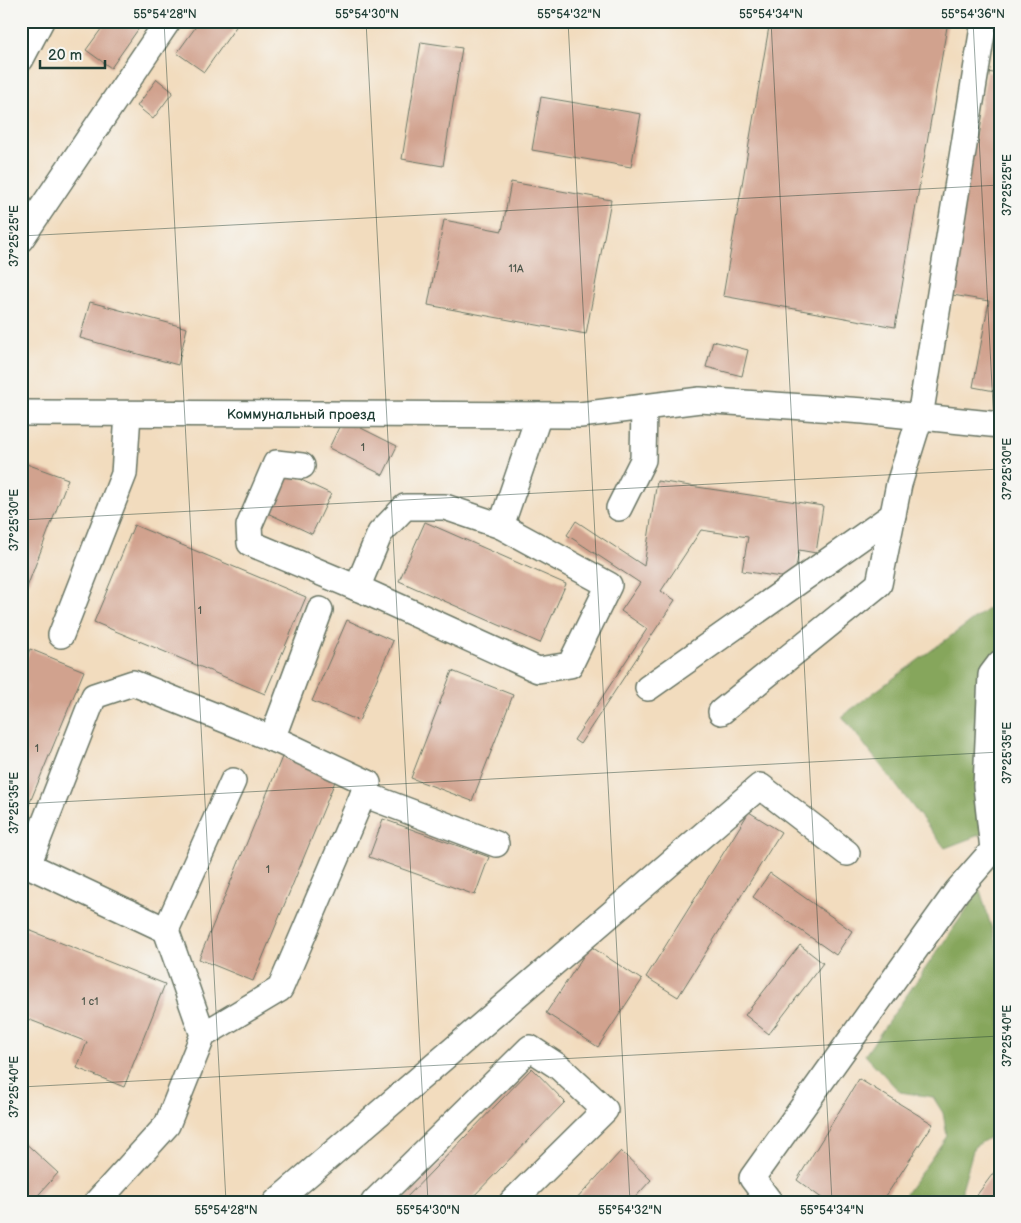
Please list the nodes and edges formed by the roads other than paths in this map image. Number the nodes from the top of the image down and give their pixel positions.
1 (41, 21) edge
2 (168, 21) edge
3 (989, 31) edge
4 (21, 59) edge
5 (21, 239) edge
6 (644, 407) junction
7 (21, 413) edge
8 (128, 414) junction
9 (539, 415) junction
10 (920, 417) junction
11 (1000, 426) edge
12 (302, 466) dead end
13 (619, 508) dead end
14 (893, 515) junction
15 (501, 526) junction
16 (358, 588) junction
17 (320, 610) dead end
18 (61, 636) dead end
19 (1000, 663) edge
20 (648, 688) dead end
21 (721, 712) dead end
22 (272, 739) junction
23 (233, 781) dead end
24 (363, 794) junction
25 (496, 844) dead end
26 (847, 853) dead end
27 (166, 930) junction
28 (203, 1035) junction
29 (98, 1202) edge
30 (276, 1202) edge
31 (374, 1202) edge
32 (512, 1202) edge
33 (770, 1202) edge

1 - 4 street
2 - 5 street
3 - 10 street
6 - 9 street, Коммунальный проезд
6 - 10 street, Коммунальный проезд
6 - 13 street
7 - 8 street, Коммунальный проезд
8 - 9 street, Коммунальный проезд
8 - 18 street
9 - 15 street
10 - 11 street, Коммунальный проезд
10 - 14 street
12 - 16 street
14 - 20 street
14 - 21 street
15 - 16 street
15 - 16 street
17 - 22 street
19 - 33 street
22 - 24 street
22 - 27 street
23 - 27 street
24 - 25 street
24 - 28 street
26 - 30 street
27 - 28 street
28 - 29 street
31 - 32 street

